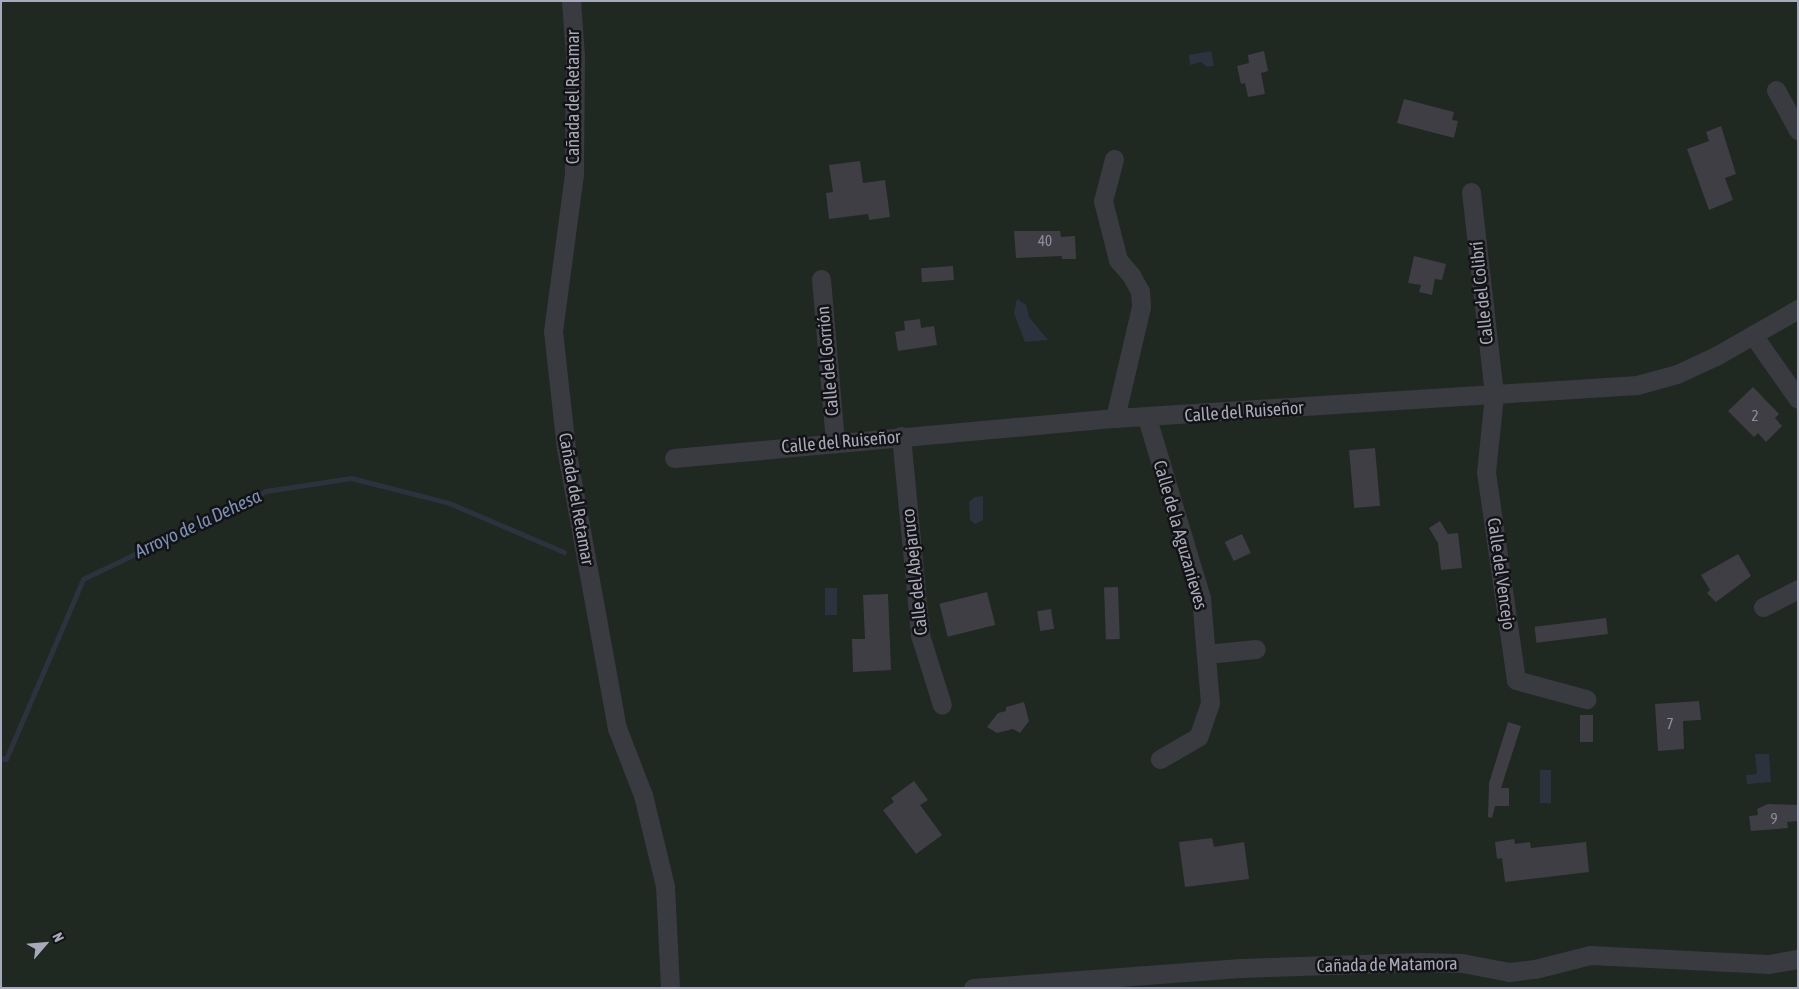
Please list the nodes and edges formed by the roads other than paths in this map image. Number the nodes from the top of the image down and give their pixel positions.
1 (571, 1) edge
2 (1776, 90) dead end
3 (1798, 130) edge
4 (1114, 159) dead end
5 (1471, 192) dead end
6 (821, 279) dead end
7 (1798, 309) edge
8 (1753, 335) junction
9 (1494, 395) junction
10 (1798, 398) edge
11 (1115, 418) junction
12 (1147, 418) junction
13 (901, 436) junction
14 (836, 443) junction
15 (674, 458) dead end
16 (1798, 589) edge
17 (1763, 607) dead end
18 (1256, 649) dead end
19 (1207, 654) junction
20 (1586, 699) dead end
21 (942, 705) dead end
22 (1160, 759) dead end
23 (1798, 959) edge
24 (670, 988) edge
25 (973, 988) edge

1 - 24 street, Cañada del Retamar
2 - 3 street
4 - 11 street
5 - 9 street, Calle del Colibrí
6 - 14 street, Calle del Gorrión
7 - 8 street, Calle del Ruiseñor
8 - 9 street, Calle del Ruiseñor
8 - 10 street
9 - 12 street, Calle del Ruiseñor
9 - 20 street, Calle del Vencejo
11 - 12 street, Calle del Ruiseñor
11 - 13 street, Calle del Ruiseñor
12 - 19 street, Calle de la Aguzanieves
13 - 14 street, Calle del Ruiseñor
13 - 21 street, Calle del Abejaruco
14 - 15 street, Calle del Ruiseñor
16 - 17 street
18 - 19 street
19 - 22 street, Calle de la Aguzanieves
23 - 25 street, Cañada de Matamora

